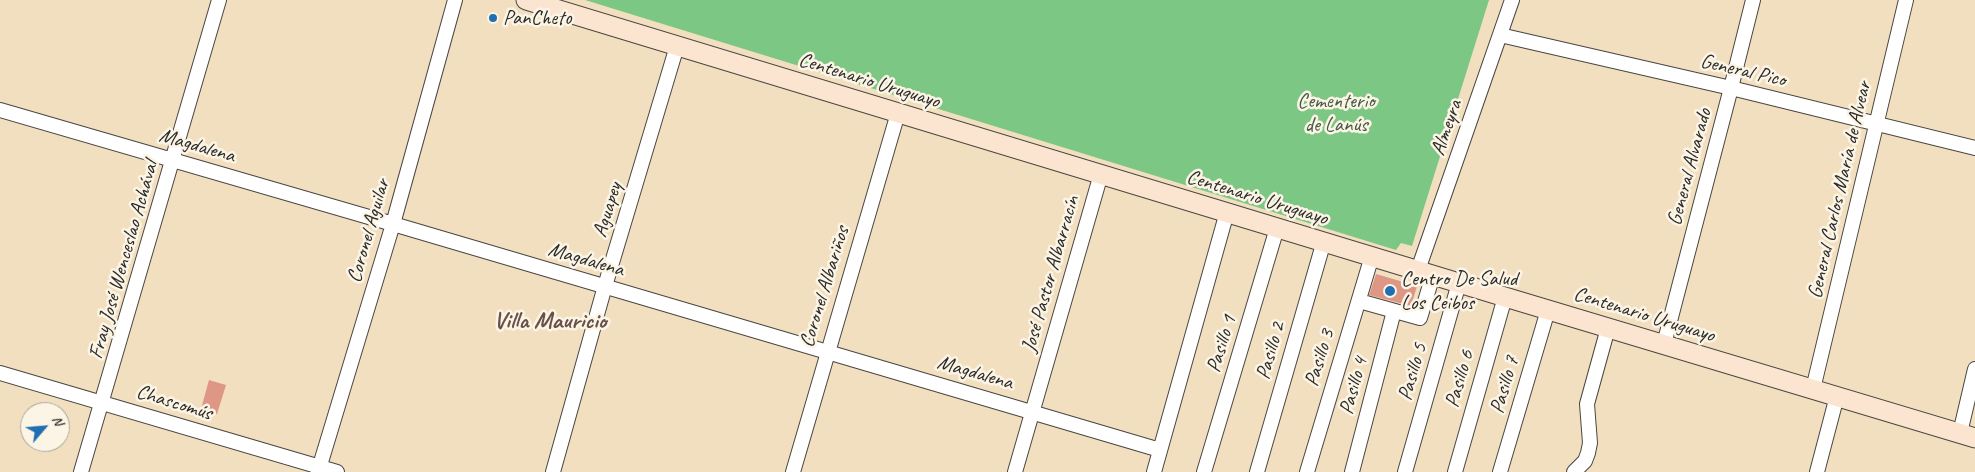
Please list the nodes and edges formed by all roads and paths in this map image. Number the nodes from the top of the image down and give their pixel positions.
1 (220, 0) edge
2 (455, 0) edge
3 (526, 0) edge
4 (1512, 0) edge
5 (1752, 0) edge
6 (1906, 0) edge
7 (1500, 35) junction
8 (678, 46) junction
9 (1731, 88) junction
10 (0, 110) edge
11 (898, 113) junction
12 (1875, 124) junction
13 (1975, 148) edge
14 (174, 160) junction
15 (1101, 174) junction
16 (1227, 212) junction
17 (393, 224) junction
18 (1278, 228) junction
19 (1324, 241) junction
20 (1372, 256) junction
21 (1426, 272) junction
22 (1460, 284) junction
23 (606, 286) junction
24 (1504, 297) junction
25 (1358, 301) junction
26 (1548, 310) junction
27 (1394, 311) junction
28 (1608, 328) junction
29 (1664, 344) junction
30 (827, 351) junction
31 (1975, 369) edge
32 (0, 373) edge
33 (1814, 389) junction
34 (1837, 396) junction
35 (103, 402) junction
36 (1032, 411) junction
37 (1968, 435) edge
38 (1160, 450) junction
39 (319, 470) edge
40 (1158, 471) edge
41 (81, 472) edge
42 (336, 472) edge
43 (553, 472) edge
44 (793, 472) edge
45 (1015, 472) edge
46 (1204, 472) edge
47 (1257, 472) edge
48 (1307, 472) edge
49 (1352, 472) edge
50 (1405, 472) edge
51 (1455, 472) edge
52 (1500, 472) edge
53 (1574, 472) edge
54 (1817, 472) edge

1 - 14 street, Fray José Wenceslao Achával
2 - 17 street, Coronel Aguilar
3 - 8 main road, Centenario Uruguayo
4 - 7 street, Almeyra
5 - 9 street, General Alvarado
6 - 12 street, General Carlos María de Alvear
7 - 9 street, General Pico
7 - 21 street, Almeyra
8 - 11 main road, Centenario Uruguayo
8 - 23 street, Aguapey
9 - 12 street, General Pico
9 - 29 street, General Alvarado
10 - 14 street, Magdalena
11 - 15 main road, Centenario Uruguayo
11 - 30 street, Coronel Albariños
12 - 13 street, General Pico
12 - 33 street, General Carlos María de Alvear
14 - 17 street, Magdalena
14 - 35 street, Fray José Wenceslao Achával
15 - 16 main road, Centenario Uruguayo
15 - 36 street, José Pastor Albarracín
16 - 18 main road, Centenario Uruguayo
16 - 38 street
17 - 23 street, Magdalena
17 - 39 street, Coronel Aguilar
18 - 19 main road, Centenario Uruguayo
18 - 46 street, Pasillo 1
19 - 20 main road, Centenario Uruguayo
19 - 47 street, Pasillo 2
20 - 21 main road, Centenario Uruguayo
20 - 25 street, Pasillo 3
21 - 22 main road, Centenario Uruguayo
21 - 27 street, Almeyra
22 - 24 main road, Centenario Uruguayo
22 - 50 street, Pasillo 5
23 - 30 street, Magdalena
23 - 43 street, Aguapey
24 - 26 main road, Centenario Uruguayo
24 - 51 street, Pasillo 6
25 - 27 street
25 - 48 street, Pasillo 3
26 - 28 main road, Centenario Uruguayo
26 - 52 street, Pasillo 7
27 - 49 street, Pasillo 4
28 - 29 main road, Centenario Uruguayo
28 - 53 street
29 - 33 main road, Centenario Uruguayo
30 - 36 street, Magdalena
30 - 44 street, Coronel Albariños
31 - 37 street
32 - 35 street, Chascomús
33 - 34 main road, Centenario Uruguayo
34 - 37 main road, Centenario Uruguayo
34 - 54 street
35 - 39 street, Chascomús
35 - 41 street, Fray José Wenceslao Achával
36 - 38 street, Magdalena
36 - 45 street, José Pastor Albarracín
38 - 40 street
39 - 42 street, Chascomús

